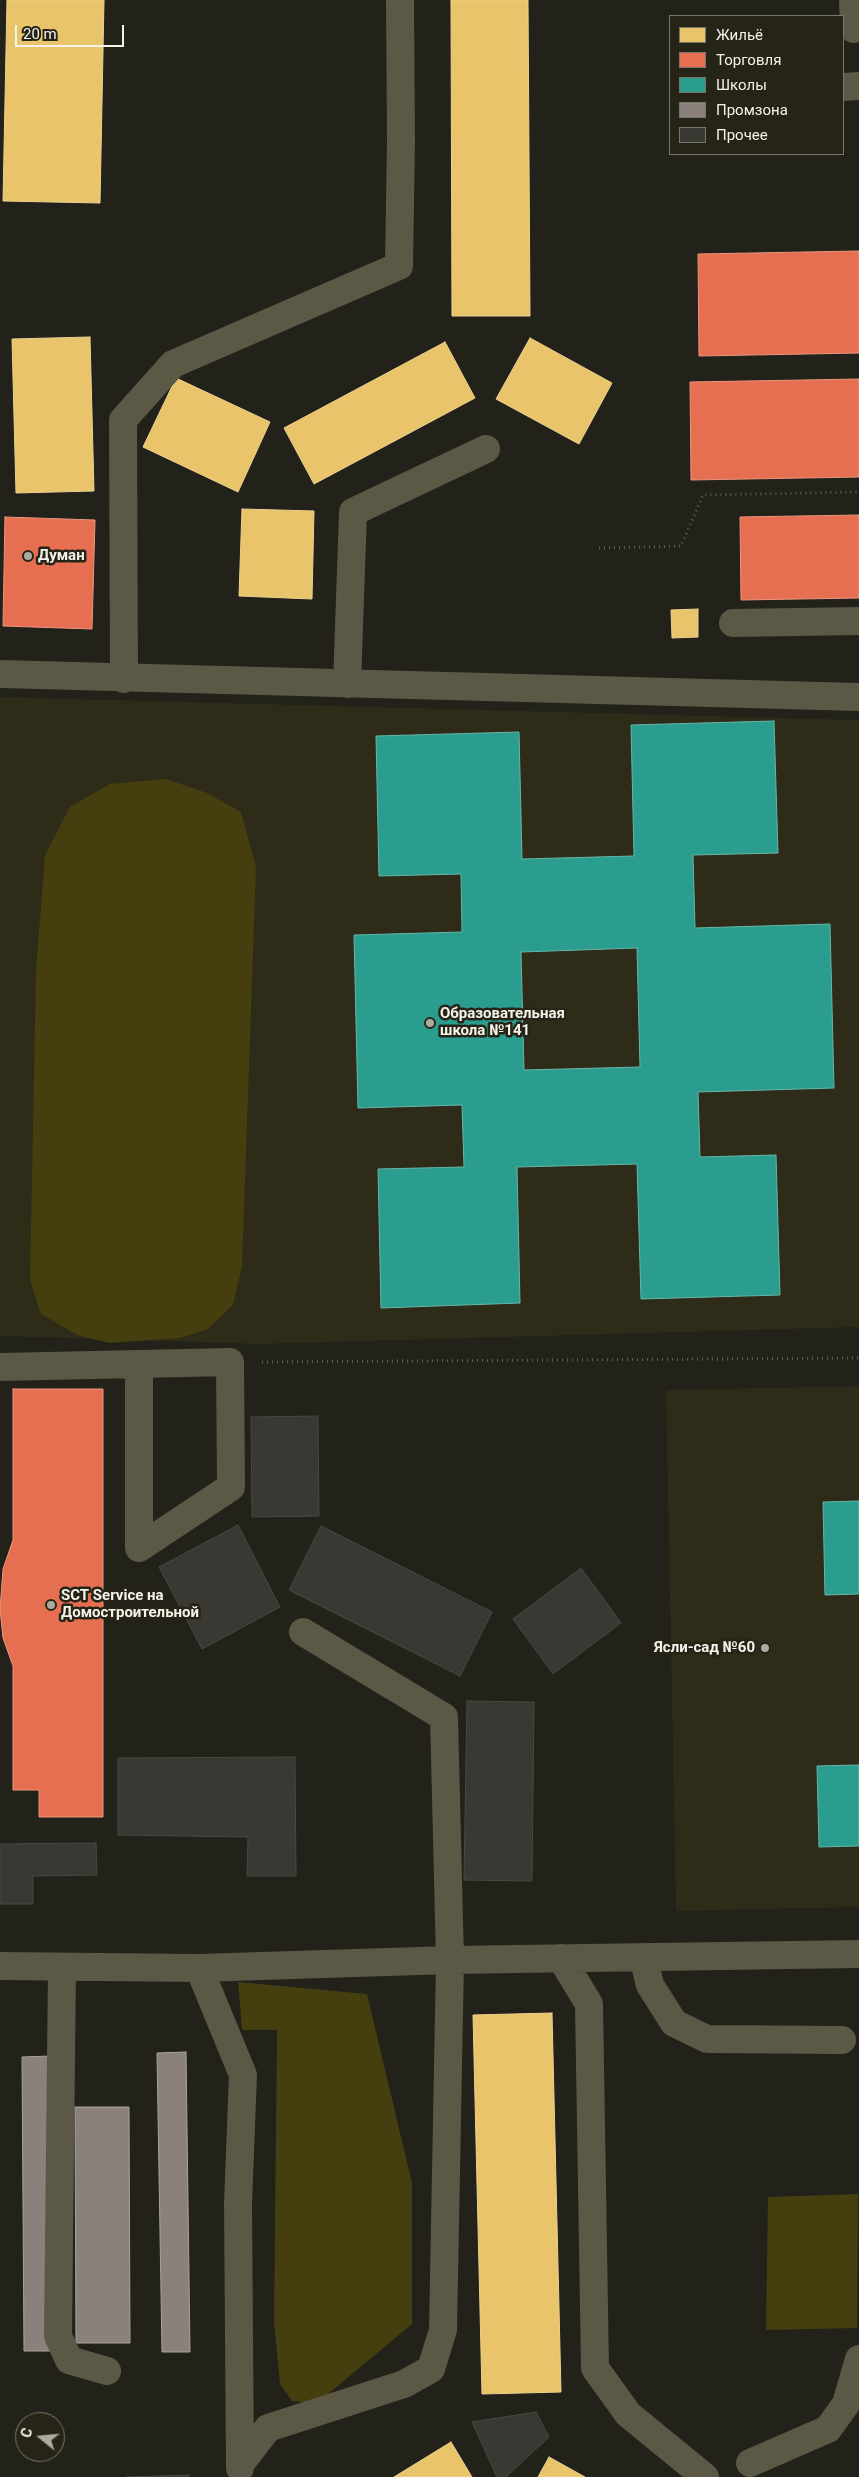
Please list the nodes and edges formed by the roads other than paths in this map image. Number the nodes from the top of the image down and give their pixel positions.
1 (400, 0) edge
2 (853, 0) edge
3 (854, 29) dead end
4 (859, 86) edge
5 (844, 87) edge
6 (486, 449) dead end
7 (859, 620) edge
8 (733, 623) dead end
9 (0, 674) edge
10 (124, 679) junction
11 (347, 684) junction
12 (859, 697) edge
13 (139, 1364) junction
14 (0, 1367) edge
15 (303, 1632) dead end
16 (859, 1954) edge
17 (643, 1957) junction
18 (561, 1958) junction
19 (450, 1960) junction
20 (0, 1966) edge
21 (62, 1967) junction
22 (199, 1968) junction
23 (842, 2040) dead end
24 (859, 2359) edge
25 (107, 2371) dead end
26 (750, 2463) dead end
27 (240, 2470) edge
28 (705, 2477) edge

1 - 10 street
2 - 3 street
4 - 5 street
6 - 11 street
7 - 8 street
9 - 10 street
10 - 11 street
11 - 12 street
13 - 13 street
13 - 14 street
15 - 19 street
16 - 17 street
17 - 18 street
17 - 23 street
18 - 19 street
18 - 28 street
19 - 22 street
19 - 27 street
20 - 21 street
21 - 22 street
21 - 25 street
22 - 27 street
24 - 26 street

